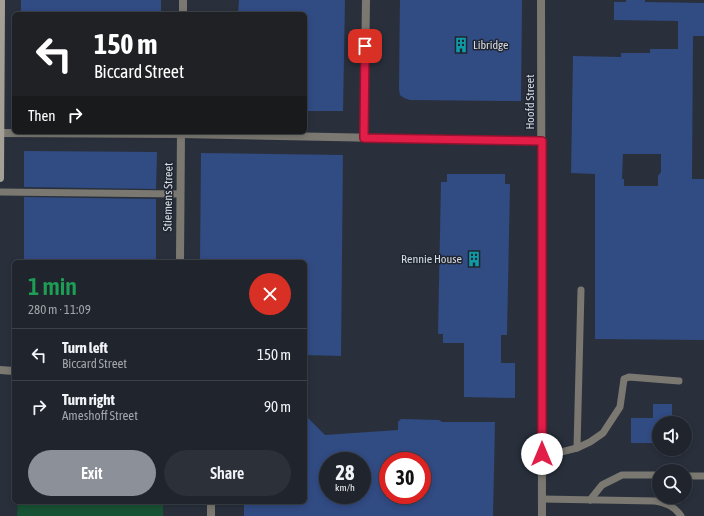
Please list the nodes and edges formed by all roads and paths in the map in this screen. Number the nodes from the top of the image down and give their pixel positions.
1 (1, 0) edge
2 (183, 0) edge
3 (366, 0) edge
4 (542, 0) edge
5 (183, 12) edge
6 (1, 25) edge
7 (0, 133) edge
8 (12, 133) edge
9 (181, 134) edge
10 (218, 134) edge
11 (364, 138) junction
12 (542, 141) junction
13 (0, 178) edge
14 (0, 192) edge
15 (180, 194) junction
16 (180, 260) edge
17 (580, 290) dead end
18 (0, 370) edge
19 (12, 370) edge
20 (679, 381) dead end
21 (577, 448) junction
22 (542, 454) junction
23 (652, 475) edge
24 (692, 476) edge
25 (704, 476) edge
26 (542, 499) junction
27 (590, 500) junction
28 (211, 504) edge
29 (211, 516) edge
30 (542, 516) edge
31 (681, 516) edge

1 - 6 main road
2 - 5 street
3 - 11 street
4 - 12 street, Hoofd Street
6 - 7 main road
7 - 8 street
7 - 13 main road
9 - 15 street, Stiemens Street
10 - 11 street
11 - 12 street
12 - 22 street, Hoofd Street
14 - 15 lane
15 - 16 street, Stiemens Street
17 - 21 lane
18 - 19 street
20 - 21 lane
21 - 22 lane
22 - 26 street, Hoofd Street
23 - 27 lane
24 - 25 lane
26 - 27 lane
26 - 30 street, Hoofd Street
27 - 31 lane
28 - 29 street

